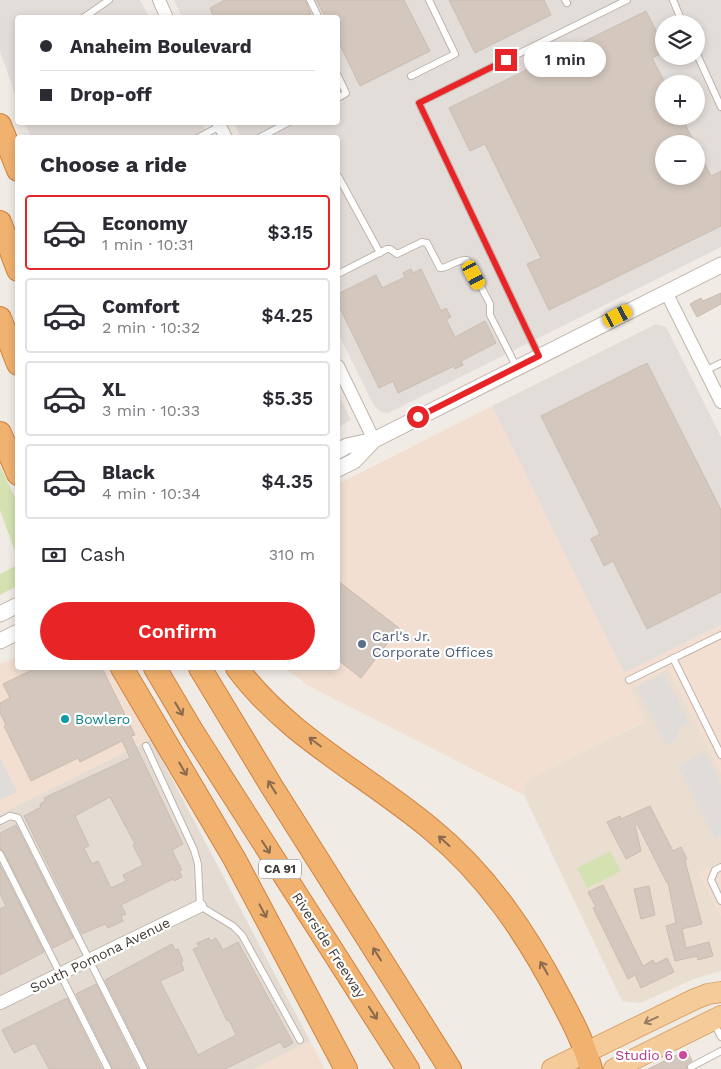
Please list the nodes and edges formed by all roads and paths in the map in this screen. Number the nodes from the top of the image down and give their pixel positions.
1 (109, 0) edge
2 (159, 0) edge
3 (310, 0) edge
4 (429, 0) edge
5 (627, 0) edge
6 (673, 0) edge
7 (88, 15) edge
8 (166, 15) edge
9 (318, 15) edge
10 (679, 15) edge
11 (702, 65) edge
12 (411, 76) dead end
13 (340, 80) edge
14 (340, 97) edge
15 (721, 107) edge
16 (0, 125) edge
17 (283, 125) edge
18 (221, 129) edge
19 (206, 135) edge
20 (265, 135) edge
21 (15, 162) edge
22 (340, 180) edge
23 (0, 222) edge
24 (380, 253) junction
25 (15, 262) edge
26 (721, 265) edge
27 (340, 273) edge
28 (666, 292) junction
29 (0, 318) edge
30 (15, 356) edge
31 (539, 356) junction
32 (721, 363) edge
33 (517, 368) junction
34 (340, 370) edge
35 (705, 371) junction
36 (721, 402) edge
37 (0, 433) edge
38 (374, 440) junction
39 (340, 450) edge
40 (15, 467) edge
41 (340, 468) edge
42 (15, 606) edge
43 (0, 614) edge
44 (15, 634) edge
45 (721, 634) edge
46 (0, 641) edge
47 (673, 658) junction
48 (123, 670) edge
49 (156, 670) edge
50 (201, 670) edge
51 (240, 670) edge
52 (628, 680) dead end
53 (146, 746) dead end
54 (721, 755) edge
55 (0, 821) edge
56 (0, 854) edge
57 (721, 867) edge
58 (721, 901) edge
59 (200, 906) junction
60 (89, 960) junction
61 (60, 974) junction
62 (721, 992) edge
63 (0, 1003) edge
64 (718, 1024) edge
65 (300, 1040) dead end
66 (721, 1051) edge
67 (588, 1061) edge
68 (691, 1067) dead end
69 (108, 1069) edge
70 (144, 1069) edge
71 (346, 1069) edge
72 (408, 1069) edge
73 (450, 1069) edge
74 (552, 1069) edge
75 (614, 1069) edge

1 - 7 lane
2 - 8 street
3 - 9 lane
4 - 12 lane
5 - 31 lane
6 - 10 lane
11 - 15 lane
13 - 14 lane
16 - 21 highway
17 - 20 lane
18 - 19 lane
22 - 24 lane
23 - 25 highway
24 - 27 lane
24 - 33 lane
26 - 28 street
28 - 31 street
28 - 35 street
29 - 30 highway
31 - 33 street
32 - 35 lane
33 - 38 street
34 - 38 street
35 - 36 street
37 - 40 highway
38 - 39 street
38 - 41 street
42 - 43 street
44 - 46 street
45 - 47 lane
47 - 52 lane
47 - 54 lane
48 -> 71 highway
49 -> 72 highway, Riverside Freeway / CA 91
73 -> 50 highway, CA 91
67 -> 51 highway
53 - 59 lane
55 - 60 lane
56 - 61 lane
57 - 58 lane
59 - 60 street, South Pomona Avenue
59 - 65 lane
60 - 61 street, South Pomona Avenue
60 - 70 lane
61 - 63 street, South Pomona Avenue
61 - 69 lane
62 -> 67 main road
64 - 75 main road
66 - 68 lane
67 - 74 main road

